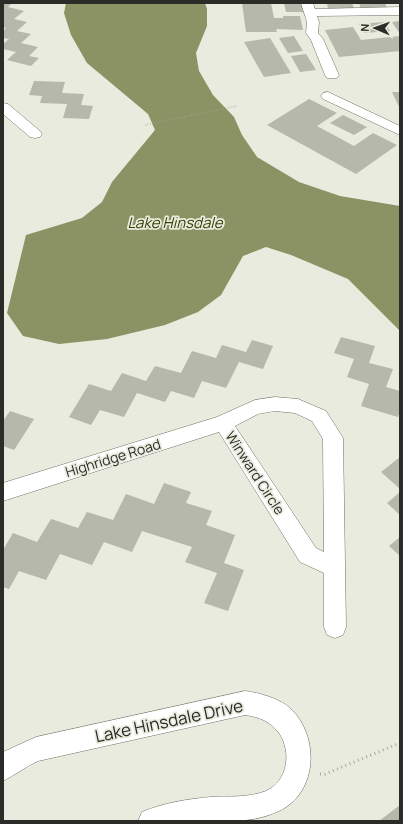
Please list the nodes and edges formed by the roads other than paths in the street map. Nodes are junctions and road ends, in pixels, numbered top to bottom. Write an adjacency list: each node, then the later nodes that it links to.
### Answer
1 (400, 11): 2 (street)
2 (310, 12): 3 (street); 4 (street)
3 (400, 14)
4 (332, 75)
5 (328, 96): 7 (street)
6 (3, 107): 8 (street)
7 (400, 130)
8 (35, 134)
9 (223, 423): 10 (street, Highridge Road); 11 (street, Winward Circle); 11 (street, Winward Circle)
10 (3, 492)
11 (334, 568): 12 (street, Winward Circle)
12 (335, 627)
13 (3, 768): 14 (street, Lake Hinsdale Drive)
14 (151, 821)

